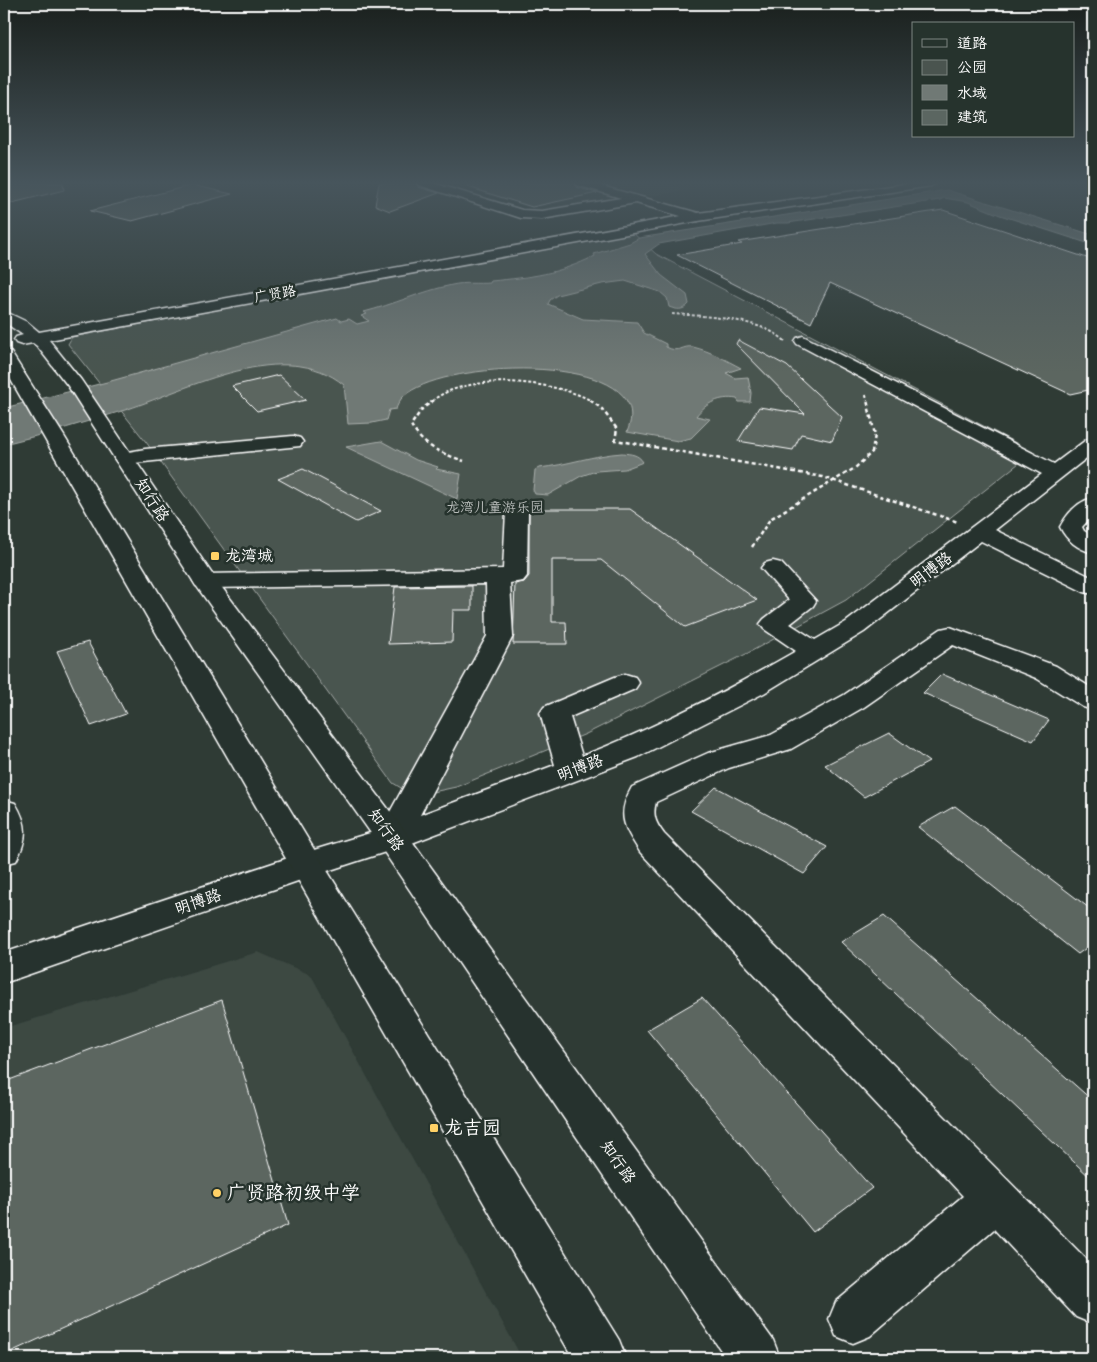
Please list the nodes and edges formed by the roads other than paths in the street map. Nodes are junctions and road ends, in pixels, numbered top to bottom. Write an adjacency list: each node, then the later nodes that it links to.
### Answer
1 (525, 247): 5 (main road, 广贤路)
2 (4, 316): 3 (main road, 知行路)
3 (21, 325): 4 (main road); 5 (main road, 知行路)
4 (4, 328)
5 (38, 330): 7 (main road, 广贤路); 11 (main road, 知行路)
6 (796, 342): 12 (main road)
7 (4, 343)
8 (4, 355): 28 (main road)
9 (293, 442): 11 (main road)
10 (1093, 444): 12 (main road, 明博路)
11 (124, 458): 19 (main road, 知行路)
12 (1056, 473): 15 (main road, 明博路)
13 (1093, 504): 16 (main road)
14 (517, 512): 18 (main road)
15 (981, 532): 20 (main road); 21 (main road, 明博路)
16 (1093, 546)
17 (773, 568): 21 (main road)
18 (498, 577): 19 (main road); 26 (main road)
19 (205, 581): 26 (main road, 知行路)
20 (1093, 587)
21 (815, 651): 24 (main road, 明博路)
22 (625, 683): 24 (main road)
23 (1093, 701): 30 (main road)
24 (572, 771): 26 (main road, 明博路)
25 (4, 811): 27 (main road)
26 (392, 838): 28 (main road, 明博路); 34 (main road, 知行路)
27 (4, 852)
28 (306, 865): 29 (main road, 明博路); 33 (main road)
29 (4, 968)
30 (996, 1198): 31 (main road); 32 (main road)
31 (1093, 1300)
32 (853, 1319)
33 (601, 1358)
34 (755, 1358)

